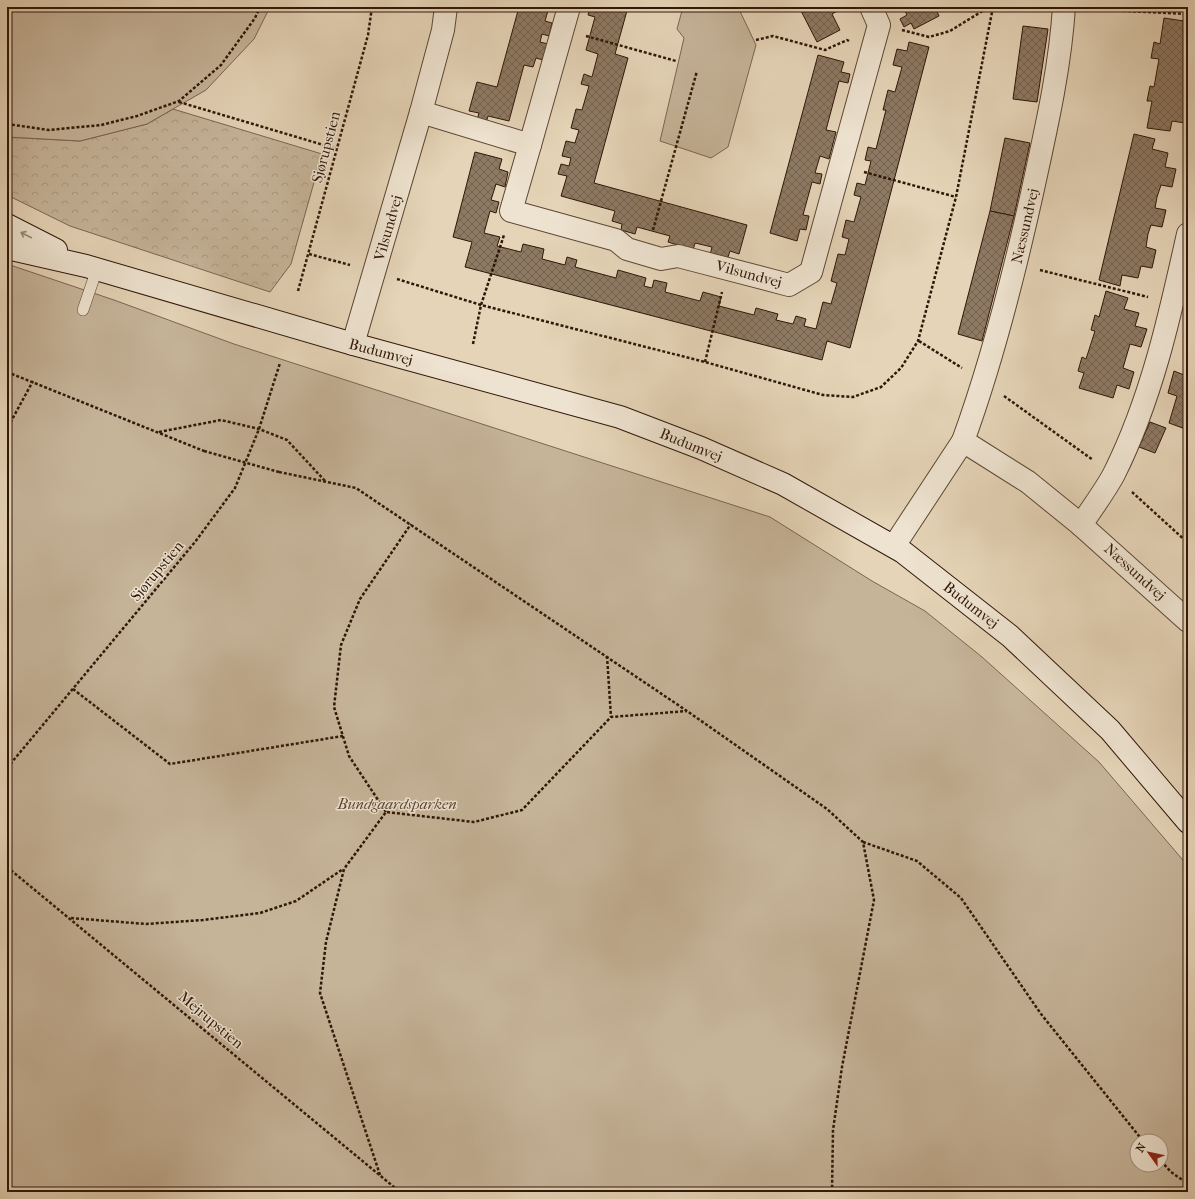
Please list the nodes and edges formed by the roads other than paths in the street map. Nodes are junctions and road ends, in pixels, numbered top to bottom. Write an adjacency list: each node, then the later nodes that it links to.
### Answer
1 (446, 7): 5 (street, Vilsundvej)
2 (569, 7): 6 (street)
3 (1064, 7): 13 (street, Næssundvej)
4 (875, 16): 6 (street, Vilsundvej)
5 (421, 112): 6 (street); 12 (street, Vilsundvej)
6 (530, 145)
7 (7, 225): 10 (street, Budumvej, one-way to 7)
8 (1188, 234): 14 (street)
9 (7, 248): 10 (street, Budumvej)
10 (91, 267): 11 (lane); 12 (street, Budumvej)
11 (83, 310)
12 (353, 344): 15 (street, Budumvej)
13 (963, 441): 14 (street, Næssundvej); 15 (street, Næssundvej)
14 (1081, 524): 16 (street, Næssundvej)
15 (894, 546): 17 (street, Budumvej)
16 (1188, 621)
17 (1188, 822)

